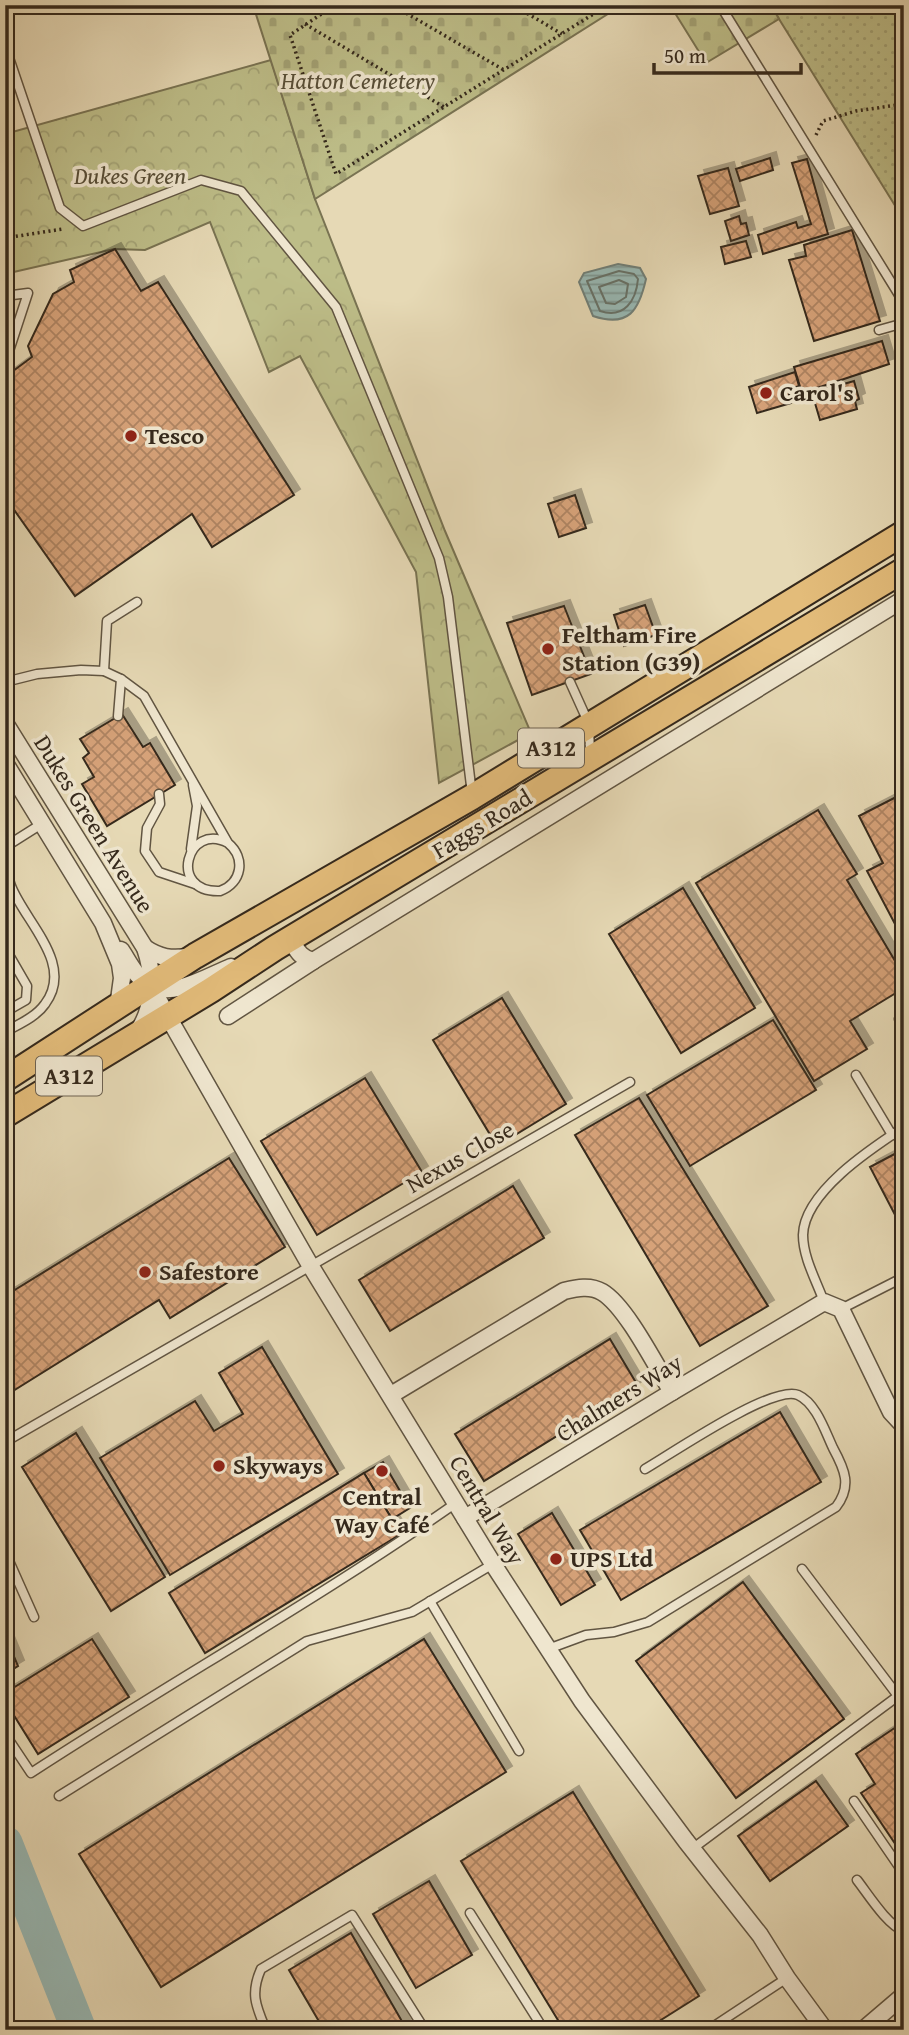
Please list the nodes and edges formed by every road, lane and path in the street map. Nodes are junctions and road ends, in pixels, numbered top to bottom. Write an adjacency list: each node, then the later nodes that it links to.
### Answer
1 (335, 5): 6 (path)
2 (392, 5): 9 (path)
3 (513, 5): 7 (path)
4 (608, 5): 7 (path)
5 (720, 5): 12 (lane)
6 (305, 24): 11 (path); 11 (path)
7 (562, 34): 9 (path)
8 (5, 46): 13 (lane)
9 (504, 70): 11 (path)
10 (904, 104): 12 (path)
11 (444, 107)
12 (810, 149): 16 (lane)
13 (83, 226): 14 (path); 35 (lane)
14 (5, 238)
15 (5, 296): 19 (lane)
16 (904, 303)
17 (904, 323): 18 (lane)
18 (879, 330)
19 (7, 357)
20 (896, 537): 21 (street); 30 (main road, Faggs Road / A312)
21 (904, 568): 31 (main road, Faggs Road / A312)
22 (904, 598): 47 (street)
23 (137, 602): 24 (lane)
24 (104, 671): 25 (lane); 26 (lane)
25 (121, 679): 28 (lane); 33 (lane)
26 (5, 682)
27 (570, 682): 30 (lane)
28 (118, 716)
29 (5, 723): 45 (street, Dukes Green Avenue)
30 (589, 723): 31 (lane); 35 (main road, Faggs Road / A312)
31 (590, 761): 43 (main road, Faggs Road / A312)
32 (5, 763): 36 (street, Dukes Green Avenue)
33 (192, 779): 37 (lane); 39 (lane)
34 (159, 794): 41 (lane)
35 (472, 797): 46 (main road, Faggs Road / A312)
36 (43, 823): 38 (lane); 42 (street, Dukes Green Avenue)
37 (228, 843): 39 (lane); 41 (lane)
38 (5, 847)
39 (190, 852): 41 (lane)
40 (5, 860): 52 (lane)
41 (195, 884)
42 (103, 923): 48 (street, Dukes Green Avenue); 49 (street, Dukes Green Avenue)
43 (282, 944): 47 (street); 48 (main road, Faggs Road / A312); 48 (street)
44 (5, 948): 50 (lane)
45 (145, 948): 46 (street, Faggs Road); 48 (street)
46 (195, 956): 48 (main road, Faggs Road / A312)
47 (313, 961): 51 (street)
48 (156, 1005): 49 (main road, Faggs Road / A312); 53 (main road); 56 (main road, Faggs Road / A312); 59 (street, Central Way)
49 (118, 1007): 53 (main road, Faggs Road / A312)
50 (5, 1012)
51 (228, 1016)
52 (5, 1032)
53 (14, 1073)
54 (856, 1075): 58 (lane)
55 (630, 1082): 59 (lane, Nexus Close)
56 (5, 1115)
57 (904, 1127): 58 (lane)
58 (892, 1135): 61 (lane)
59 (310, 1265): 64 (street, Central Way); 66 (lane, Nexus Close)
60 (904, 1278): 62 (lane)
61 (824, 1302): 62 (street); 63 (street, Chalmers Way)
62 (841, 1309): 65 (street)
63 (672, 1392): 64 (street); 69 (street, Chalmers Way)
64 (391, 1395): 68 (street, Central Way)
65 (904, 1426)
66 (5, 1442)
67 (645, 1469): 75 (lane)
68 (456, 1503): 69 (street, Central Way); 76 (lane)
69 (465, 1518): 71 (street, Central Way)
70 (5, 1552): 74 (lane)
71 (493, 1564): 73 (lane); 75 (street, Central Way)
72 (802, 1569): 80 (lane)
73 (430, 1601): 77 (lane); 78 (lane)
74 (34, 1617)
75 (548, 1648): 80 (street, Central Way)
76 (5, 1734)
77 (520, 1751)
78 (58, 1796)
79 (854, 1801): 81 (lane)
80 (692, 1849): 85 (street, Central Way)
81 (904, 1874)
82 (857, 1880): 84 (lane)
83 (470, 1913): 89 (lane)
84 (904, 1931)
85 (787, 1979): 90 (lane); 91 (street, Central Way)
86 (904, 1995): 92 (street)
87 (266, 2030): 88 (lane)
88 (425, 2030)
89 (544, 2030)
90 (708, 2030)
91 (825, 2030)
92 (863, 2030)

